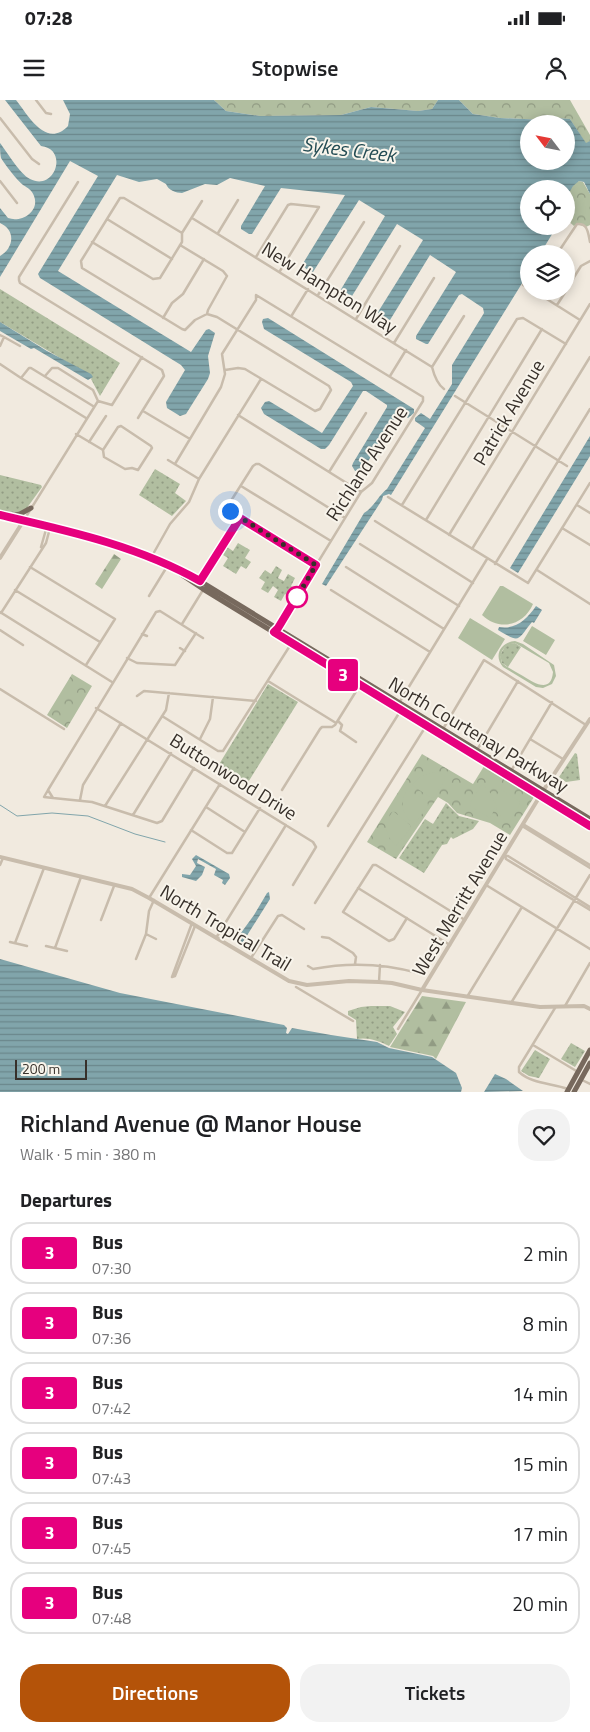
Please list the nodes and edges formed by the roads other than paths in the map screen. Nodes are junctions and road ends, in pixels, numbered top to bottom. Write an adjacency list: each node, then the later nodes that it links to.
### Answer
1 (36, 100): 2 (street)
2 (51, 114)
3 (0, 118): 4 (street)
4 (39, 164)
5 (0, 181): 9 (street)
6 (78, 182): 49 (street)
7 (238, 200): 14 (street)
8 (202, 201): 10 (street)
9 (17, 203)
10 (192, 218): 13 (street); 14 (street, New Hampton Way)
11 (106, 219): 13 (street); 15 (street); 21 (street)
12 (364, 222): 28 (street)
13 (182, 233): 17 (street)
14 (218, 233): 20 (street, New Hampton Way)
15 (92, 242): 21 (street); 36 (street)
16 (590, 242): 18 (street)
17 (180, 245): 21 (street); 22 (street)
18 (562, 245)
19 (400, 246): 37 (street)
20 (256, 256): 24 (street, New Hampton Way); 24 (street)
21 (172, 259)
22 (204, 259): 33 (street); 36 (street)
23 (590, 261): 25 (street)
24 (280, 271): 27 (street, New Hampton Way)
25 (575, 276)
26 (434, 278): 43 (street)
27 (308, 289): 28 (street, New Hampton Way); 34 (street)
28 (318, 295): 37 (street, New Hampton Way)
29 (548, 300): 32 (street)
30 (561, 300): 32 (street)
31 (590, 304): 38 (street, Patrick Avenue)
32 (557, 306): 38 (street)
33 (207, 314): 36 (street); 40 (street)
34 (292, 315): 40 (street, Richland Avenue); 54 (street, Richland Avenue)
35 (464, 316): 51 (street)
36 (163, 318)
37 (356, 319): 43 (street, New Hampton Way)
38 (580, 320): 44 (street, Patrick Avenue)
39 (542, 329): 44 (street); 60 (street); 67 (street)
40 (238, 330): 52 (street); 56 (street)
41 (0, 335): 42 (street)
42 (4, 338): 45 (street); 46 (street)
43 (394, 343): 47 (street, New Hampton Way)
44 (566, 344): 70 (street, Patrick Avenue)
45 (0, 346)
46 (20, 346)
47 (406, 350): 51 (street, New Hampton Way); 54 (street)
48 (590, 357): 74 (street)
49 (142, 358): 59 (street); 63 (street)
50 (0, 364): 55 (street)
51 (432, 367): 57 (street, New Hampton Way)
52 (225, 370): 56 (street); 72 (street)
53 (45, 376): 55 (street); 59 (street); 61 (street)
54 (390, 376): 84 (street, Richland Avenue)
55 (21, 378): 68 (street)
56 (261, 379): 65 (street)
57 (444, 389)
58 (455, 396): 60 (street)
59 (98, 401): 61 (street)
60 (466, 402): 67 (street); 86 (street)
61 (93, 406): 68 (street)
62 (590, 409): 77 (street)
63 (143, 411): 69 (street); 72 (street)
64 (366, 413): 80 (street)
65 (238, 415): 80 (street); 81 (street)
66 (106, 416): 73 (street)
67 (489, 417): 70 (street); 95 (street)
68 (86, 418): 71 (street)
69 (138, 418)
70 (512, 431): 74 (street); 99 (street, Patrick Avenue)
71 (76, 434): 73 (street); 88 (street)
72 (190, 439): 78 (street)
73 (90, 442): 75 (street)
74 (536, 446): 77 (street); 103 (street)
75 (103, 450): 75 (street)
76 (168, 460): 78 (street)
77 (559, 460): 79 (street); 107 (street)
78 (175, 464): 81 (street)
79 (567, 466)
80 (329, 472): 84 (street)
81 (200, 479): 104 (street)
82 (590, 483): 87 (street)
83 (240, 485): 92 (street); 93 (street); 100 (street)
84 (362, 492): 93 (street, Richland Avenue)
85 (388, 496): 86 (street)
86 (402, 505): 95 (street)
87 (577, 505): 89 (street); 98 (street)
88 (31, 508): 91 (main road); 94 (street)
89 (590, 513)
90 (0, 514): 91 (main road, North Courtenay Parkway)
91 (9, 517): 94 (main road, North Courtenay Parkway)
92 (240, 518): 108 (street); 114 (street)
93 (345, 518): 100 (street, Richland Avenue)
94 (24, 520): 97 (main road, North Courtenay Parkway); 105 (street)
95 (426, 520): 99 (street)
96 (375, 521): 113 (street)
97 (49, 526): 104 (main road, North Courtenay Parkway); 109 (street)
98 (562, 528): 102 (street); 112 (street)
99 (449, 535): 103 (street)
100 (331, 542): 108 (street, Richland Avenue)
101 (360, 544): 120 (street)
102 (590, 545)
103 (472, 549): 106 (street)
104 (151, 557): 110 (main road, North Courtenay Parkway)
105 (0, 558)
106 (487, 559): 107 (street); 113 (street)
107 (495, 564): 112 (street)
108 (316, 565): 125 (street, Richland Avenue)
109 (30, 566): 116 (street); 130 (street)
110 (170, 566): 114 (main road, North Courtenay Parkway); 118 (street)
111 (346, 567): 123 (street)
112 (537, 570): 119 (street)
113 (473, 582): 120 (street)
114 (199, 583): 115 (main road, North Courtenay Parkway)
115 (205, 587): 122 (street); 125 (main road, North Courtenay Parkway)
116 (16, 590): 121 (street); 130 (street)
117 (331, 590): 135 (street)
118 (149, 596)
119 (590, 604)
120 (459, 606): 123 (street)
121 (1, 613): 137 (street)
122 (182, 624): 126 (street); 127 (street)
123 (444, 629): 135 (street)
124 (0, 630): 132 (street)
125 (276, 630): 131 (main road, North Courtenay Parkway); 148 (main road, North Courtenay Parkway)
126 (196, 633): 129 (street); 134 (street)
127 (142, 634): 128 (street); 136 (street)
128 (147, 636)
129 (203, 638)
130 (100, 642): 137 (street)
131 (292, 643): 138 (street); 141 (main road, North Courtenay Parkway)
132 (24, 645)
133 (180, 648): 134 (street)
134 (185, 651): 136 (street)
135 (430, 652): 148 (street)
136 (128, 658): 140 (street)
137 (86, 665): 140 (street)
138 (268, 681): 146 (street); 153 (street)
139 (518, 681): 147 (street); 158 (street); 163 (street)
140 (112, 682): 149 (street)
141 (360, 685): 150 (main road, North Courtenay Parkway); 153 (street)
142 (0, 689): 157 (street)
143 (169, 694): 144 (street); 145 (street); 151 (street)
144 (136, 696)
145 (213, 697): 146 (street); 161 (street)
146 (256, 701): 161 (street)
147 (552, 702): 155 (street); 159 (street)
148 (399, 703): 150 (street); 158 (main road, North Courtenay Parkway)
149 (96, 708): 154 (street, Buttonwood Drive); 169 (street)
150 (401, 710): 156 (main road, North Courtenay Parkway); 182 (street)
151 (162, 716): 160 (street); 161 (street)
152 (590, 719): 155 (street, West Merritt Avenue)
153 (337, 722): 162 (street); 170 (street)
154 (121, 723): 160 (street, Buttonwood Drive); 173 (street)
155 (586, 725): 165 (street, West Merritt Avenue)
156 (426, 726): 158 (main road, North Courtenay Parkway); 199 (street)
157 (64, 728)
158 (441, 732): 163 (main road, North Courtenay Parkway)
159 (530, 738): 165 (street); 167 (street)
160 (147, 739): 164 (street, Buttonwood Drive); 174 (street)
161 (200, 739)
162 (356, 742)
163 (476, 753): 167 (main road, North Courtenay Parkway); 171 (main road, North Courtenay Parkway)
164 (171, 754): 166 (street, Buttonwood Drive); 177 (street)
165 (563, 759): 171 (street, West Merritt Avenue)
166 (194, 768): 168 (street, Buttonwood Drive); 177 (street)
167 (511, 771): 171 (main road, North Courtenay Parkway)
168 (220, 784): 175 (street); 176 (street, Buttonwood Drive)
169 (48, 790): 172 (street); 172 (street)
170 (282, 790)
171 (542, 793): 178 (main road, North Courtenay Parkway); 178 (main road, North Courtenay Parkway); 181 (street, West Merritt Avenue)
172 (53, 798): 173 (street)
173 (80, 800): 174 (street)
174 (105, 806): 177 (street)
175 (206, 807): 184 (street); 185 (street)
176 (260, 808): 180 (street, Buttonwood Drive); 185 (street)
177 (133, 815)
178 (580, 817): 179 (main road, North Courtenay Parkway); 183 (main road, North Courtenay Parkway)
179 (590, 819)
180 (286, 825): 194 (street, Buttonwood Drive); 210 (street)
181 (523, 825): 186 (street, West Merritt Avenue); 189 (street)
182 (328, 826)
183 (590, 826)
184 (191, 830): 185 (street); 197 (street)
185 (245, 832)
186 (505, 856): 195 (street, West Merritt Avenue); 198 (street)
187 (1, 857): 188 (street); 190 (street, North Tropical Trail)
188 (0, 865)
189 (590, 866)
190 (44, 868): 192 (street, North Tropical Trail); 213 (street)
191 (590, 875): 198 (street)
192 (81, 877): 193 (street, North Tropical Trail); 217 (street)
193 (115, 884): 197 (street, North Tropical Trail); 203 (street)
194 (293, 885)
195 (486, 885): 200 (street); 204 (street, West Merritt Avenue)
196 (357, 888): 202 (street); 202 (street); 204 (street)
197 (152, 899): 205 (street, North Tropical Trail); 208 (street)
198 (575, 899): 201 (street); 206 (street)
199 (315, 904)
200 (522, 907): 206 (street); 235 (street)
201 (590, 908)
202 (408, 918): 214 (street)
203 (101, 920)
204 (464, 920): 214 (street, West Merritt Avenue)
205 (194, 924): 210 (street, North Tropical Trail); 220 (street)
206 (557, 928): 218 (street); 236 (street)
207 (304, 929): 222 (street)
208 (146, 934): 211 (street); 221 (street)
209 (322, 937): 224 (street)
210 (216, 938): 222 (street, North Tropical Trail)
211 (156, 939)
212 (10, 942): 213 (street)
213 (15, 943): 215 (street)
214 (450, 945): 229 (street, West Merritt Avenue)
215 (28, 946)
216 (46, 946): 217 (street)
217 (55, 948): 219 (street)
218 (590, 949)
219 (67, 951)
220 (183, 952): 220 (street)
221 (136, 959)
222 (250, 959): 230 (street, North Tropical Trail)
223 (590, 963): 237 (street)
224 (355, 964): 225 (street); 226 (street)
225 (380, 965): 227 (street); 228 (street)
226 (308, 966)
227 (418, 973)
228 (379, 982): 230 (street, North Tropical Trail); 232 (street, North Tropical Trail)
229 (427, 983): 232 (street, West Merritt Avenue); 233 (street)
230 (307, 985): 234 (street)
231 (296, 988): 234 (street)
232 (422, 990): 233 (street, North Tropical Trail); 241 (street, West Merritt Avenue)
233 (429, 991): 235 (street, North Tropical Trail)
234 (306, 993): 240 (street)
235 (467, 997): 236 (street, North Tropical Trail)
236 (511, 1003): 238 (street, North Tropical Trail)
237 (564, 1007): 238 (street, North Tropical Trail); 239 (street, North Tropical Trail)
238 (555, 1008): 242 (street)
239 (590, 1009)
240 (352, 1021)
241 (398, 1029)
242 (533, 1045): 245 (street); 248 (street)
243 (590, 1050): 245 (main road)
244 (590, 1063): 246 (main road)
245 (578, 1072): 248 (main road)
246 (581, 1079): 247 (street); 249 (main road)
247 (590, 1084)
248 (568, 1091)
249 (574, 1092)

